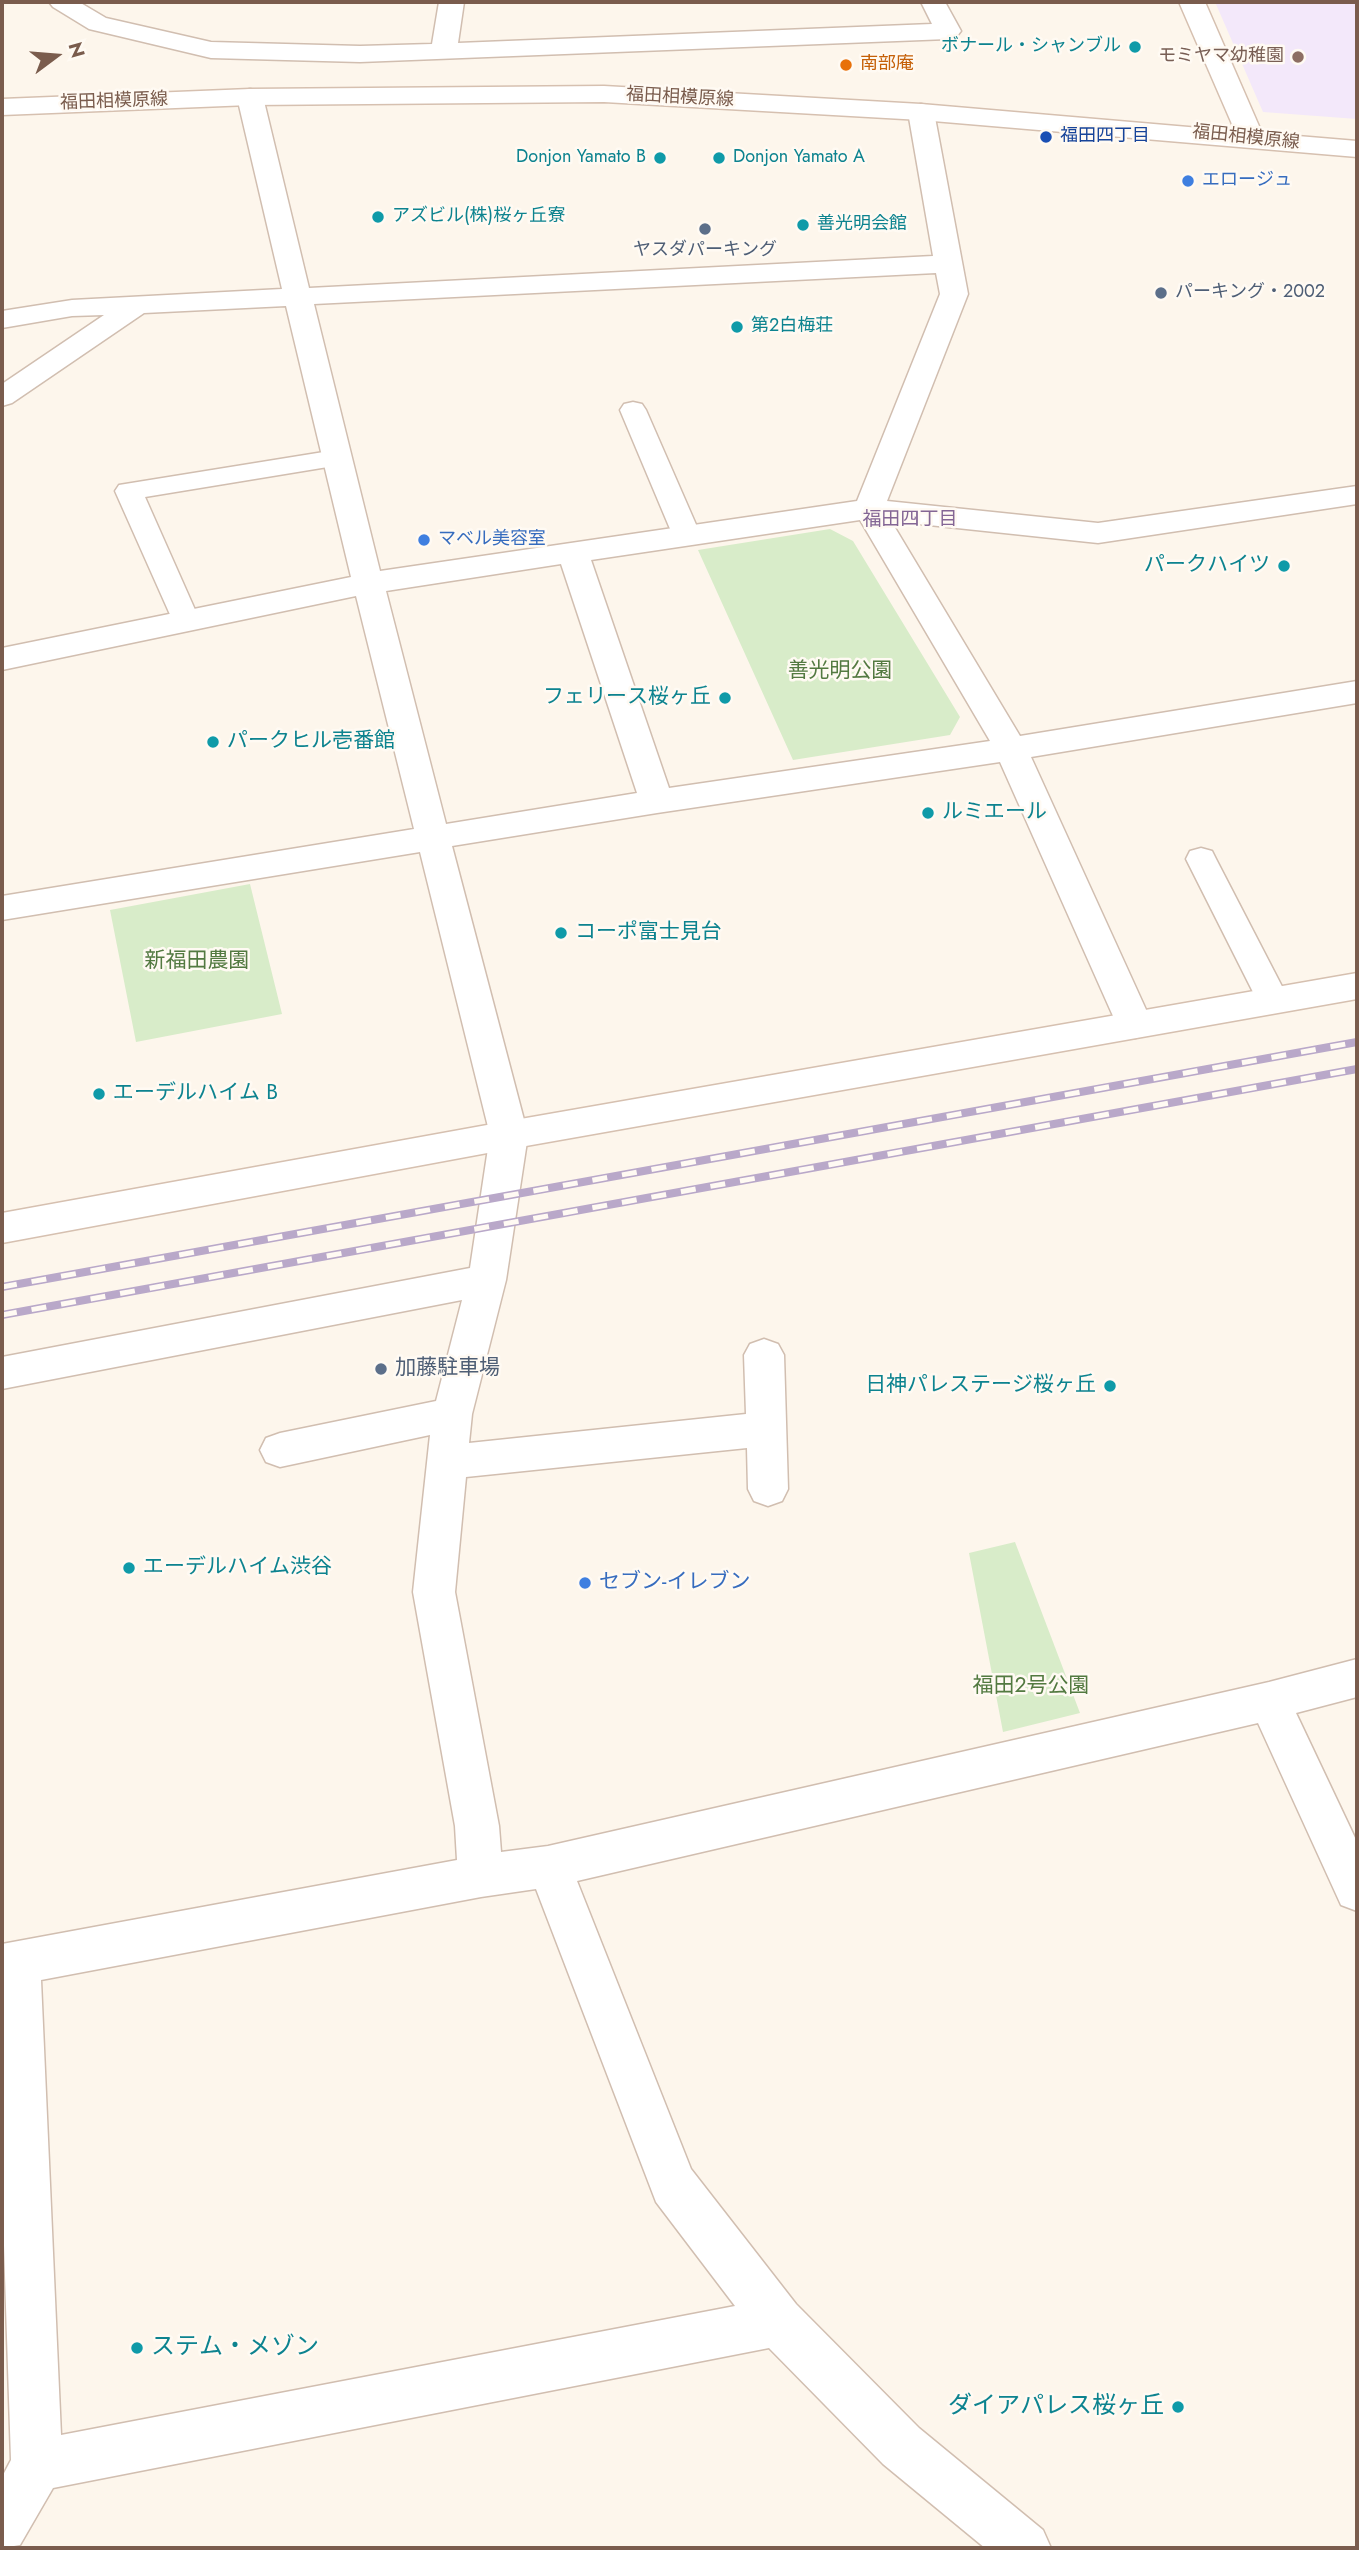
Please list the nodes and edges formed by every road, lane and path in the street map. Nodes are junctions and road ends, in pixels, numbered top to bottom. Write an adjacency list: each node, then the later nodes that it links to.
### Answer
1 (62, 2): 5 (street)
2 (451, 2): 5 (street)
3 (933, 2): 5 (street)
4 (1192, 2): 9 (street)
5 (444, 50)
6 (250, 97): 7 (street, 福田相模原線); 8 (street, 福田相模原線); 12 (street)
7 (2, 107)
8 (921, 112): 9 (street, 福田相模原線); 11 (street)
9 (1251, 138): 10 (street, 福田相模原線)
10 (1357, 149)
11 (950, 264): 12 (street); 19 (street)
12 (299, 299): 13 (street); 17 (street)
13 (135, 306): 14 (street); 15 (street)
14 (2, 319)
15 (2, 397)
16 (633, 410): 20 (lane)
17 (336, 458): 22 (street); 23 (lane)
18 (1357, 495): 19 (street)
19 (869, 509): 20 (street); 26 (street)
20 (687, 536): 21 (street)
21 (573, 553): 22 (street); 27 (street)
22 (370, 583): 23 (street); 28 (street)
23 (186, 621): 24 (street)
24 (2, 659)
25 (1357, 692): 26 (street)
26 (1011, 748): 27 (street); 33 (street)
27 (657, 800): 28 (street)
28 (434, 837): 30 (street); 34 (street)
29 (1201, 859): 32 (lane)
30 (2, 908)
31 (1357, 986): 32 (street)
32 (1273, 1000): 33 (street)
33 (1135, 1025): 34 (street)
34 (509, 1135): 35 (street); 36 (street)
35 (2, 1228)
36 (486, 1280): 38 (street); 39 (street)
37 (764, 1355): 40 (street)
38 (2, 1373)
39 (452, 1414): 41 (street); 42 (street)
40 (765, 1429): 42 (street); 43 (street)
41 (279, 1450)
42 (447, 1462): 47 (street)
43 (768, 1489)
44 (1357, 1678): 45 (street)
45 (1269, 1701): 46 (street); 48 (street)
46 (548, 1867): 47 (street); 50 (street)
47 (481, 1876): 49 (street)
48 (1357, 1890)
49 (10, 1965): 51 (street)
50 (778, 2322): 51 (street); 53 (street)
51 (37, 2465): 52 (street)
52 (2, 2527)
53 (1025, 2548)

